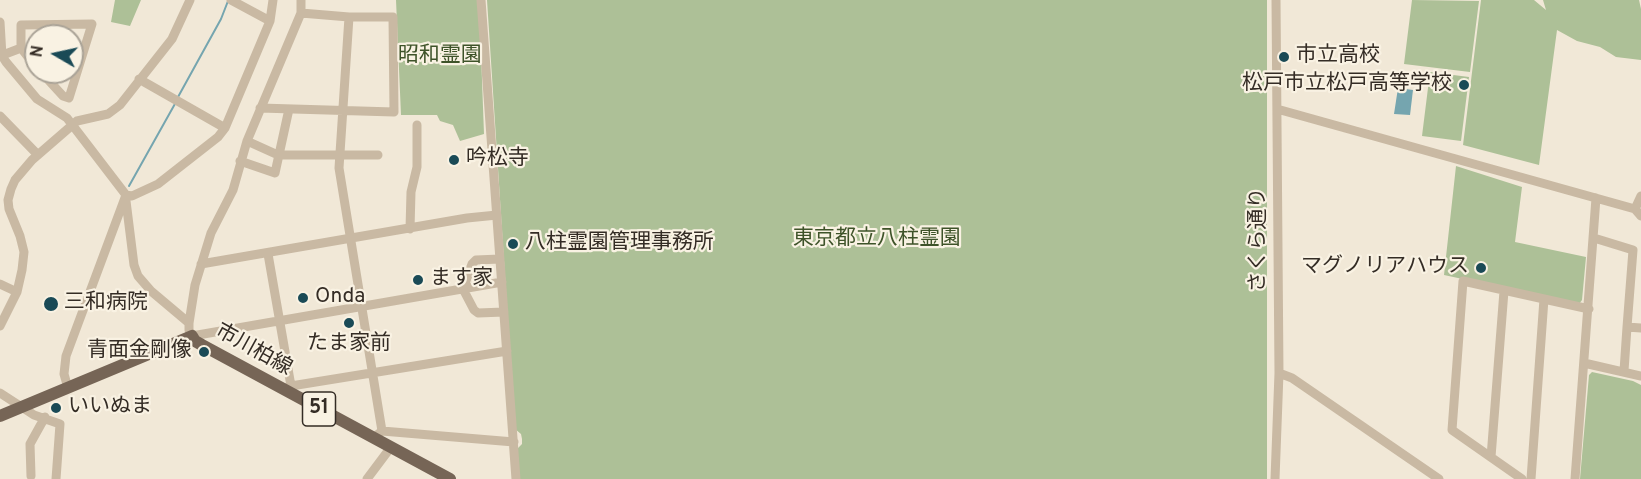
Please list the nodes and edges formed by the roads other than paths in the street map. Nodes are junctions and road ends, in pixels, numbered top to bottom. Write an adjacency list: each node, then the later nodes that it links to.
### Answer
1 (190, 0): 14 (street)
2 (231, 0): 9 (street)
3 (273, 0): 9 (street)
4 (301, 0): 7 (street)
5 (481, 0): 37 (street)
6 (1276, 0): 19 (street, さくら通り)
7 (301, 13): 8 (street); 17 (street)
8 (349, 17): 20 (street); 20 (street)
9 (270, 21): 25 (street)
10 (0, 22): 13 (street)
11 (21, 48): 12 (street); 13 (street); 16 (street)
12 (24, 52)
13 (1, 56): 22 (street)
14 (139, 79): 23 (street); 25 (street)
15 (52, 84): 16 (street)
16 (69, 98): 22 (street)
17 (261, 108): 18 (street); 26 (street)
18 (289, 109): 20 (street); 28 (street)
19 (1277, 109): 34 (street); 65 (street, さくら通り)
20 (344, 111): 29 (street)
21 (0, 116): 27 (street)
22 (64, 116): 23 (street)
23 (72, 125): 27 (street); 32 (street)
24 (417, 125): 39 (street)
25 (225, 128): 32 (street)
26 (247, 141): 28 (street); 31 (street)
27 (38, 155): 35 (street)
28 (278, 155): 29 (street); 31 (street)
29 (341, 155): 30 (street); 41 (street)
30 (378, 155)
31 (240, 161): 46 (street)
32 (126, 195): 60 (street); 67 (street)
33 (1641, 196): 36 (street)
34 (1596, 198): 36 (street); 40 (street)
35 (7, 210): 38 (street); 51 (street)
36 (1638, 212)
37 (496, 215): 39 (street); 45 (street)
38 (0, 218)
39 (410, 229): 41 (street)
40 (1594, 238): 42 (street); 54 (street)
41 (350, 239): 43 (street); 53 (street)
42 (1633, 249): 44 (street); 58 (street)
43 (268, 254): 46 (street); 56 (street)
44 (1641, 257)
45 (500, 259): 47 (street); 49 (street)
46 (201, 264): 60 (street)
47 (502, 282): 49 (street); 55 (street)
48 (0, 284): 51 (street)
49 (463, 288): 53 (street); 55 (street)
50 (1504, 291): 52 (street); 76 (street); 76 (street)
51 (17, 292): 57 (street)
52 (1544, 299): 54 (street); 85 (street)
53 (362, 306): 56 (street); 64 (street)
54 (1589, 309): 62 (street)
55 (504, 312): 61 (street)
56 (280, 320): 60 (street); 68 (street)
57 (0, 326)
58 (1627, 327): 59 (street); 63 (street)
59 (1641, 328)
60 (191, 329): 67 (main road, 市川柏線); 68 (main road, 市川柏線 / 51)
61 (507, 351): 64 (street); 74 (street)
62 (1584, 363): 63 (street); 86 (street)
63 (1624, 371): 66 (street)
64 (373, 372): 68 (street); 73 (street)
65 (1279, 373): 83 (street, さくら通り); 84 (street)
66 (1641, 376)
67 (68, 388): 70 (main road, 市川柏線)
68 (287, 388): 73 (main road, 市川柏線 / 51)
69 (0, 393): 70 (street)
70 (21, 408): 71 (main road, 市川柏線); 72 (street)
71 (0, 416)
72 (45, 417): 77 (street); 79 (street)
73 (377, 435): 74 (street); 75 (main road, 市川柏線 / 51)
74 (514, 442): 82 (street)
75 (391, 447): 80 (street); 81 (main road, 市川柏線 / 51)
76 (1491, 457): 78 (street)
77 (31, 476)
78 (1515, 477)
79 (56, 479)
80 (367, 479)
81 (450, 479)
82 (516, 479)
83 (1275, 479)
84 (1439, 479)
85 (1531, 479)
86 (1575, 479)

